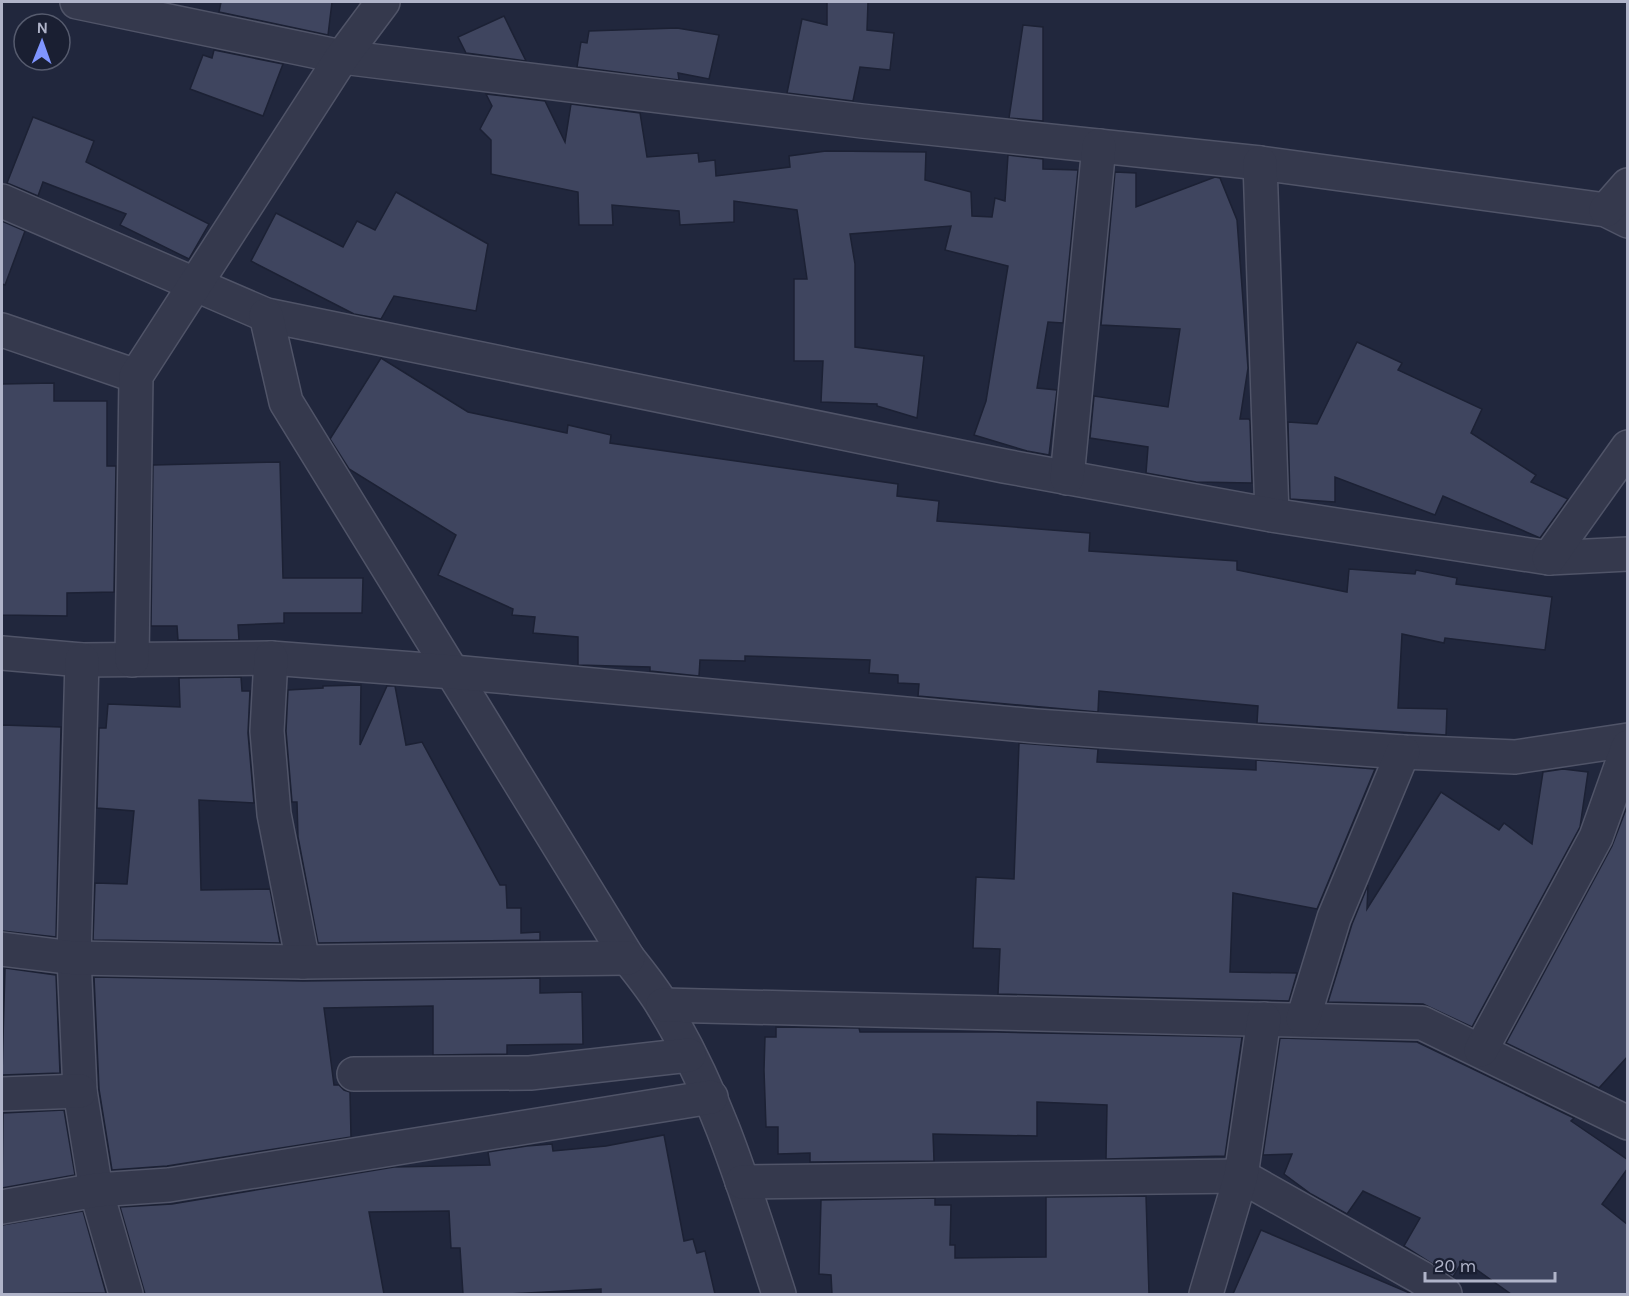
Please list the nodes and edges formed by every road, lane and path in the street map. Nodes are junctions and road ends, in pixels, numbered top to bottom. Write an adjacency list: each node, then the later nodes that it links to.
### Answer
1 (77, 2): 3 (street)
2 (383, 2): 3 (street)
3 (342, 57): 4 (street); 9 (street)
4 (1099, 146): 5 (street); 14 (street)
5 (1260, 163): 8 (street); 15 (street)
6 (1628, 185): 8 (street)
7 (2, 201): 9 (street)
8 (1617, 215)
9 (195, 284): 10 (street); 12 (street)
10 (266, 315): 14 (street); 22 (street)
11 (2, 330): 12 (street)
12 (136, 375): 21 (street)
13 (1628, 447): 17 (street)
14 (1067, 478): 15 (street)
15 (1272, 515): 17 (street)
16 (1628, 554): 17 (street)
17 (1549, 558)
18 (2, 653): 20 (street)
19 (271, 658): 21 (street); 22 (street); 29 (street)
20 (82, 660): 21 (street); 27 (street)
21 (132, 660)
22 (453, 672): 25 (street); 28 (street)
23 (1628, 740): 25 (street)
24 (1628, 747): 33 (street)
25 (1403, 752): 32 (street)
26 (2, 949): 27 (street)
27 (74, 958): 29 (street); 36 (street)
28 (628, 958): 29 (street); 30 (street)
29 (303, 962)
30 (663, 1005): 31 (street); 34 (street)
31 (1264, 1019): 32 (street); 40 (street)
32 (1303, 1019): 33 (street)
33 (1481, 1050): 39 (street)
34 (689, 1055): 35 (street); 38 (street)
35 (354, 1074)
36 (80, 1091): 37 (street); 42 (street)
37 (2, 1094)
38 (711, 1097): 41 (street); 42 (street)
39 (1625, 1116)
40 (1241, 1176): 41 (street); 46 (street); 47 (street)
41 (742, 1182): 45 (street)
42 (96, 1190): 43 (street); 44 (street)
43 (2, 1207)
44 (126, 1294)
45 (779, 1294)
46 (1206, 1294)
47 (1445, 1294)

